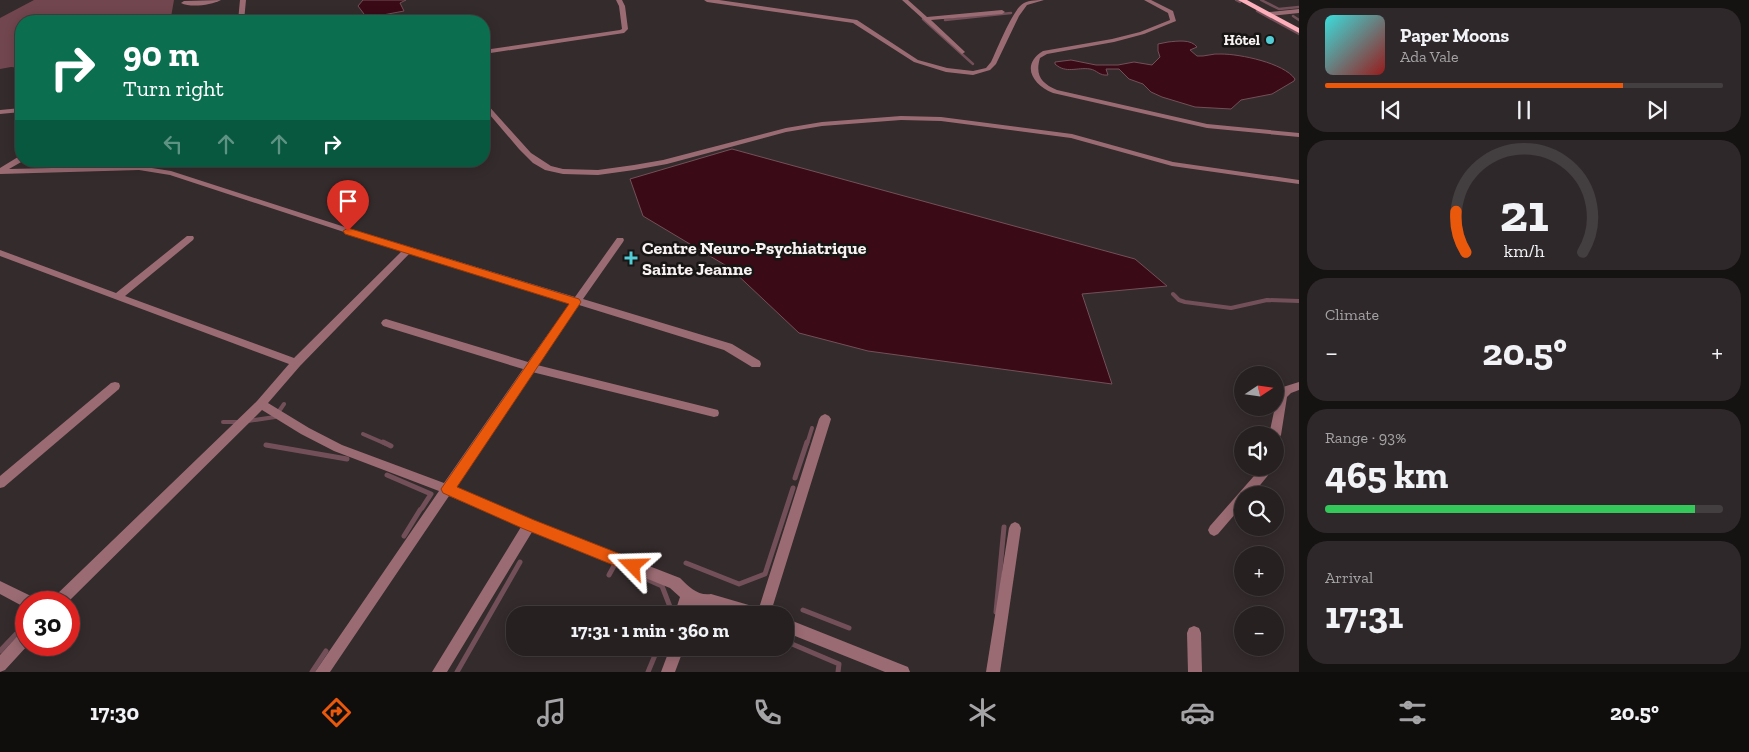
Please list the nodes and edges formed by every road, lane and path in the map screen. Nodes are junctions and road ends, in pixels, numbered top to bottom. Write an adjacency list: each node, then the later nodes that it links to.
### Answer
1 (218, 0): 10 (street)
2 (243, 0): 15 (street)
3 (620, 0): 19 (street)
4 (707, 0): 6 (street)
5 (905, 0): 16 (street)
6 (1041, 0)
7 (1147, 0): 24 (street)
8 (1242, 0): 14 (main road)
9 (1255, 0): 13 (main road)
10 (184, 3)
11 (1299, 11): 13 (street)
12 (1002, 12): 16 (street)
13 (1279, 13): 14 (street); 17 (main road)
14 (1269, 14): 18 (main road)
15 (242, 15)
16 (926, 19): 20 (street)
17 (1299, 24)
18 (1299, 31)
19 (490, 51)
20 (962, 52)
21 (15, 111): 23 (street)
22 (490, 111): 27 (street)
23 (0, 112)
24 (1299, 134)
25 (15, 163): 26 (street)
26 (0, 172): 30 (street)
27 (1299, 182)
28 (190, 238): 32 (street)
29 (620, 240): 33 (street)
30 (409, 249): 33 (street); 35 (street)
31 (0, 253): 32 (street)
32 (117, 297): 35 (street)
33 (576, 302): 36 (street); 37 (street)
34 (386, 323): 37 (street)
35 (296, 363): 40 (street)
36 (756, 364)
37 (530, 367): 41 (street); 47 (street)
38 (115, 386): 45 (street)
39 (1299, 386): 43 (street)
40 (261, 404): 47 (street); 53 (street)
41 (714, 413)
42 (825, 419): 58 (street)
43 (1277, 426)
44 (1261, 476): 46 (street)
45 (0, 483)
46 (1253, 486)
47 (447, 489): 49 (street); 64 (street)
48 (1234, 507): 51 (street)
49 (529, 525): 55 (street); 65 (street)
50 (1015, 528): 68 (street)
51 (1214, 530)
52 (0, 587): 54 (street)
53 (70, 591)
54 (15, 595)
55 (695, 599): 56 (street); 57 (street)
56 (684, 606)
57 (729, 606)
58 (764, 606)
59 (794, 629): 67 (street)
60 (1194, 633): 69 (street)
61 (15, 649): 63 (street)
62 (674, 656): 66 (street)
63 (0, 665)
64 (322, 672)
65 (439, 672)
66 (668, 672)
67 (903, 672)
68 (993, 672)
69 (1195, 672)

